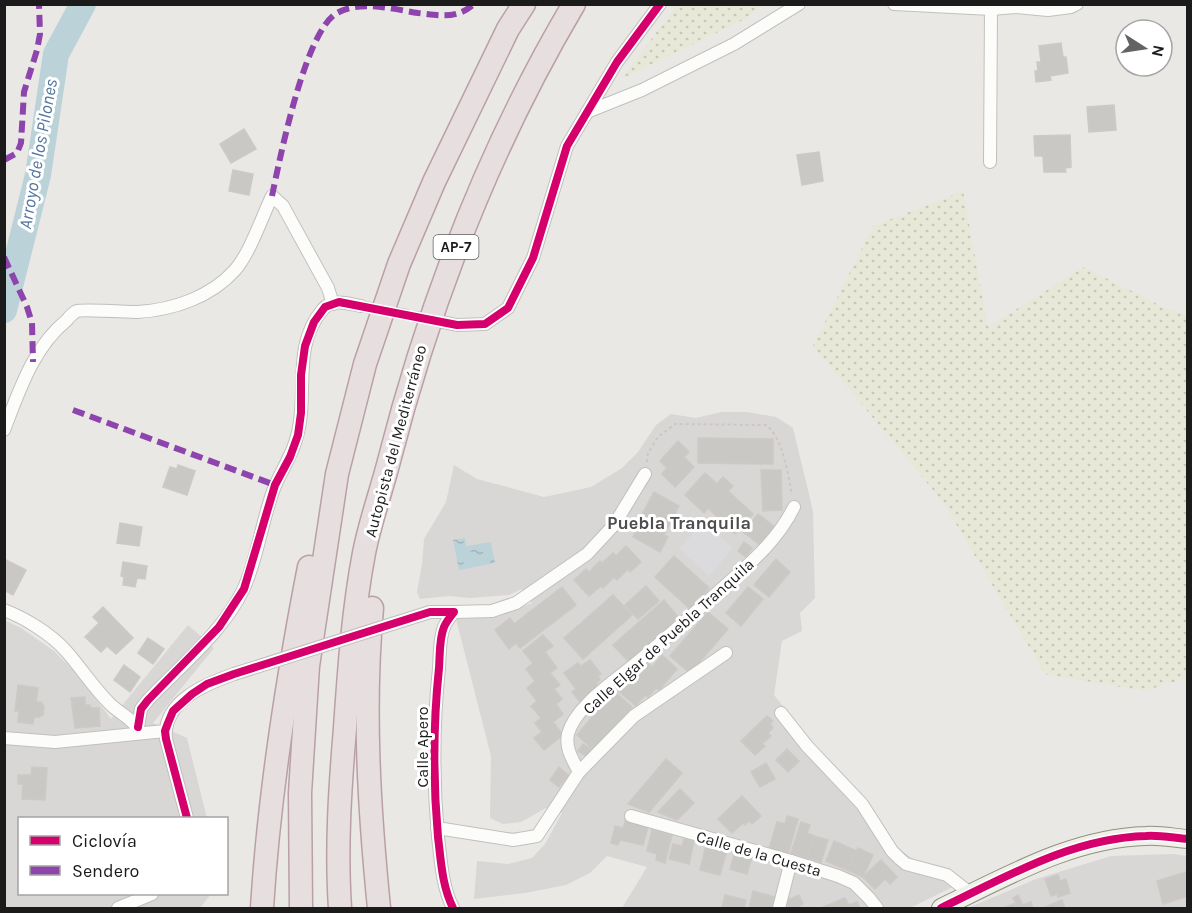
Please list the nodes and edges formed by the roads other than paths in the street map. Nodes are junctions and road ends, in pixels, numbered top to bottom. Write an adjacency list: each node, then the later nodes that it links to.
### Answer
1 (524, 4): 14 (highway, AP-7)
2 (573, 4): 16 (highway, Autopista del Mediterráneo / AP-7)
3 (660, 4): 8 (street)
4 (799, 4): 8 (street)
5 (894, 4): 7 (street)
6 (1077, 4): 7 (street)
7 (991, 9): 9 (street)
8 (587, 112): 12 (street)
9 (990, 162)
10 (333, 304): 11 (street); 13 (street); 22 (street)
11 (361, 306)
12 (433, 320)
13 (4, 430)
14 (337, 474): 34 (highway); 35 (highway, AP-7)
15 (645, 474): 19 (street)
16 (378, 505): 36 (highway, Autopista del Mediterráneo / AP-7); 37 (highway)
17 (794, 507): 25 (street, Calle Elgar de Puebla Tranquila)
18 (4, 610): 22 (street)
19 (454, 612): 23 (street, bridge); 28 (street, Calle Apero)
20 (726, 653): 25 (street)
21 (782, 713): 31 (street)
22 (139, 730): 23 (street); 24 (street)
23 (165, 731): 27 (street)
24 (4, 738)
25 (579, 772): 28 (street)
26 (631, 816): 30 (street, Calle de la Cuesta)
27 (186, 817)
28 (437, 828): 38 (street, Calle Apero)
29 (1188, 839): 31 (main road)
30 (791, 861): 39 (street); 40 (street, Calle de la Cuesta)
31 (971, 894): 41 (main road)
32 (150, 895): 33 (street)
33 (118, 909)
34 (262, 909)
35 (301, 909)
36 (340, 909)
37 (379, 909)
38 (453, 909)
39 (780, 909)
40 (877, 909)
41 (941, 909)

